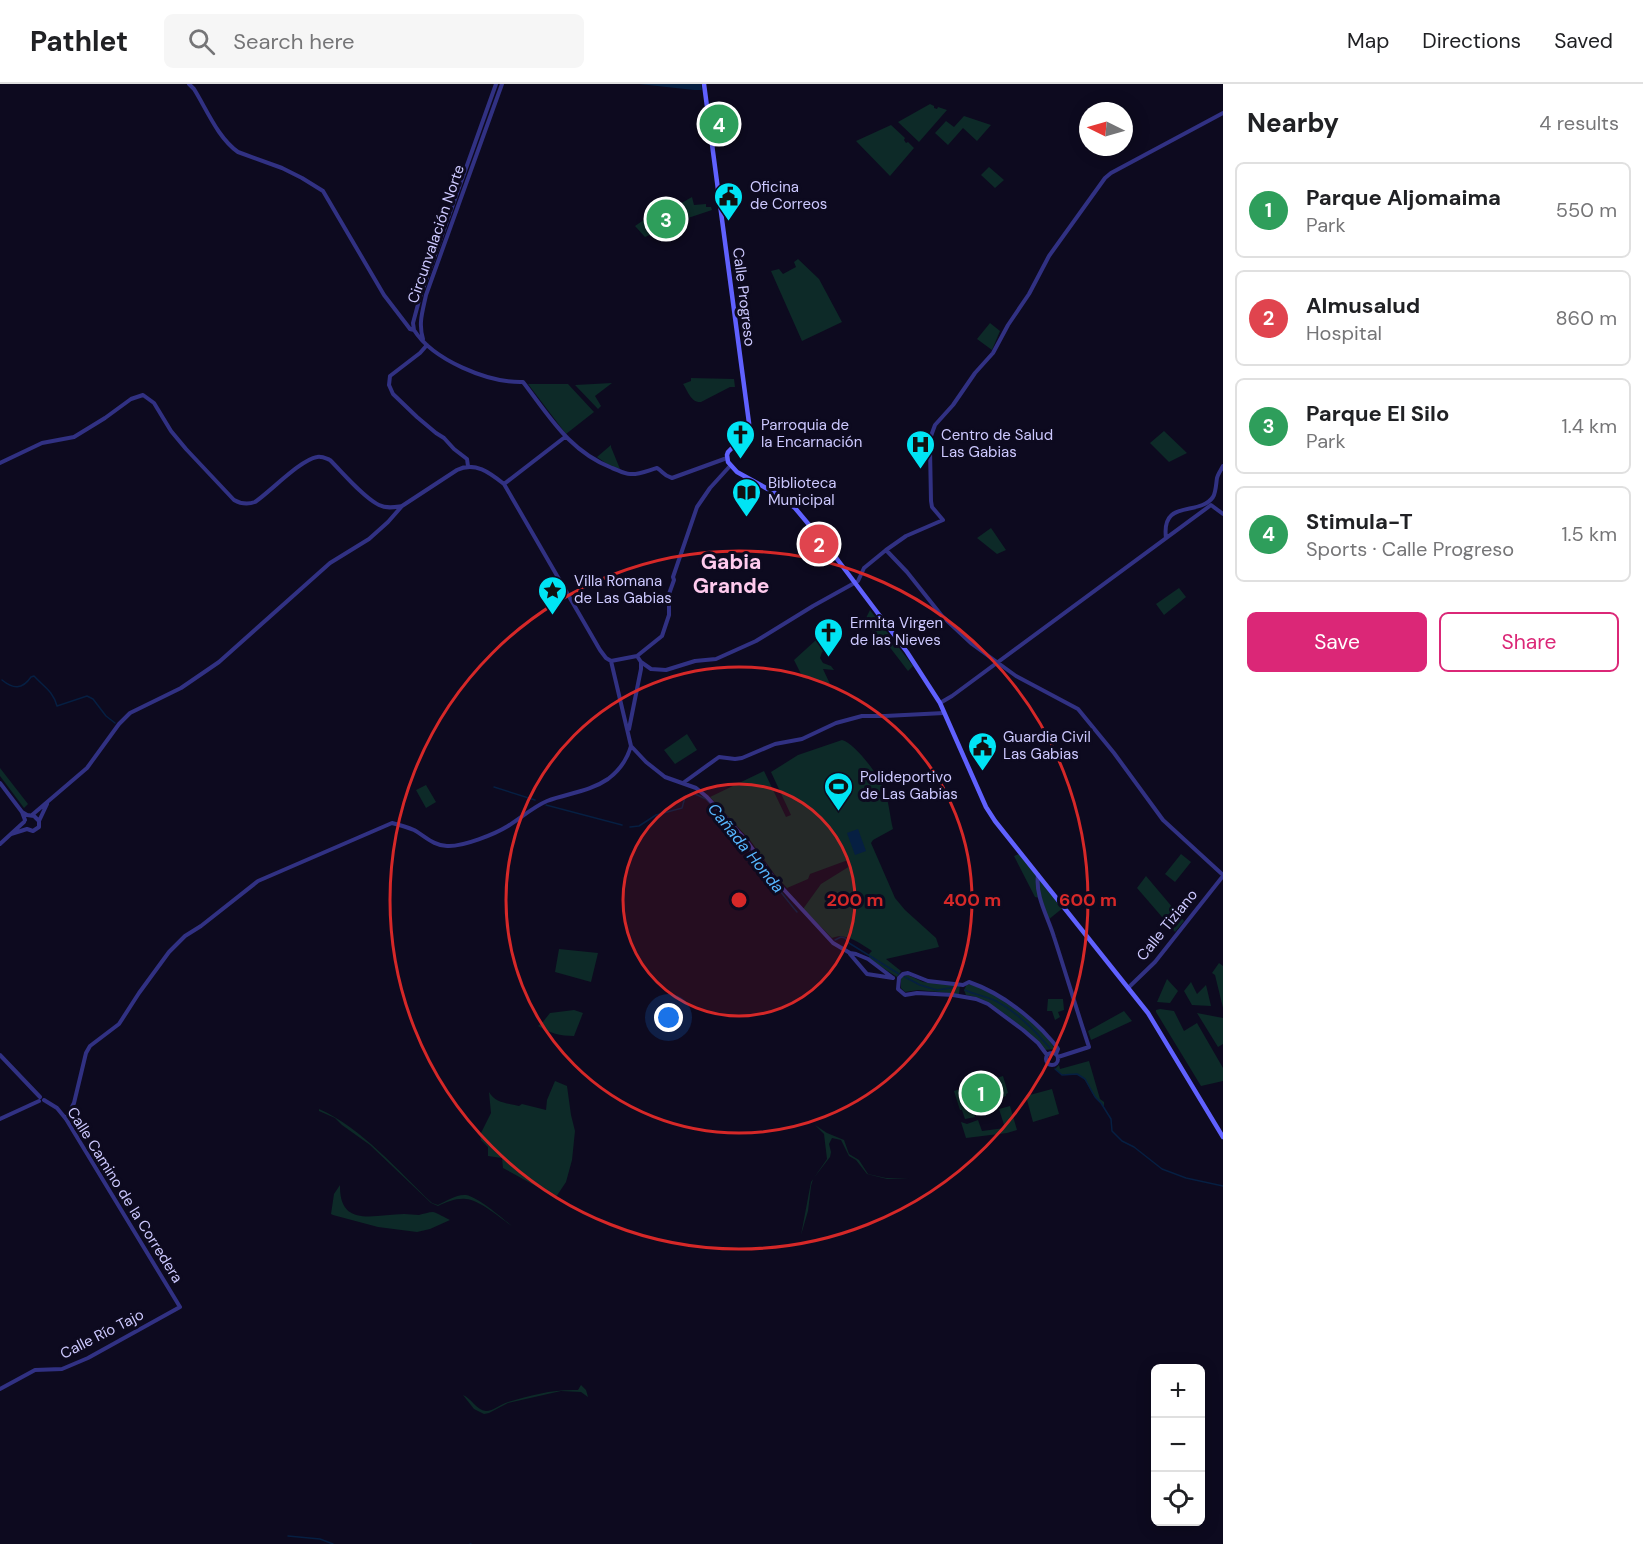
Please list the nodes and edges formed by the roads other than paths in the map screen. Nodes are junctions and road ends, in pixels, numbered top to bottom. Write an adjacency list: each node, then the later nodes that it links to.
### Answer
1 (189, 84): 7 (street)
2 (496, 84): 7 (street, Circunvalación Norte)
3 (502, 84): 6 (street, Circunvalación Norte)
4 (704, 84): 11 (main road, Calle Progreso)
5 (1223, 113): 20 (street)
6 (420, 321): 7 (street); 8 (street, Circunvalación Norte)
7 (414, 330): 8 (street)
8 (423, 339): 9 (street)
9 (427, 345): 10 (street); 13 (street)
10 (565, 437): 11 (street); 16 (street)
11 (727, 458): 14 (main road)
12 (0, 463): 17 (street)
13 (468, 466): 16 (street); 17 (street)
14 (730, 466): 21 (main road); 22 (street)
15 (1223, 466): 19 (street)
16 (504, 484): 23 (street)
17 (402, 506): 32 (street)
18 (1223, 514): 19 (street)
19 (1166, 538): 25 (street)
20 (886, 550): 21 (street); 25 (street)
21 (854, 583): 24 (street); 26 (main road)
22 (638, 656): 23 (street); 24 (street)
23 (611, 661): 28 (street)
24 (641, 662): 28 (street)
25 (997, 663): 26 (street); 41 (street)
26 (940, 703): 27 (main road)
27 (944, 712): 31 (street); 40 (main road)
28 (629, 732): 29 (street)
29 (631, 746): 31 (street); 51 (street)
30 (0, 783): 33 (street)
31 (682, 783): 42 (street)
32 (51, 798): 34 (street); 36 (street)
33 (22, 813): 34 (street); 35 (street)
34 (31, 815): 35 (street); 36 (street)
35 (24, 821): 37 (street); 38 (street)
36 (39, 821): 37 (street)
37 (27, 830): 38 (street)
38 (11, 834): 39 (street)
39 (0, 844)
40 (1038, 875): 45 (main road); 47 (street)
41 (1223, 875): 45 (street, Calle Tiziano)
42 (850, 953): 43 (street); 43 (street)
43 (893, 978): 44 (street)
44 (898, 980): 46 (street); 47 (street)
45 (1128, 988): 52 (main road)
46 (1047, 1055): 47 (street); 47 (street)
47 (1057, 1055)
48 (0, 1056): 49 (street, Calle Camino de la Corredera)
49 (41, 1099): 50 (street); 51 (street, Calle Camino de la Corredera)
50 (0, 1119)
51 (66, 1119): 53 (street, Calle Camino de la Corredera)
52 (1223, 1137)
53 (180, 1307): 54 (street, Calle Río Tajo)
54 (0, 1389)

